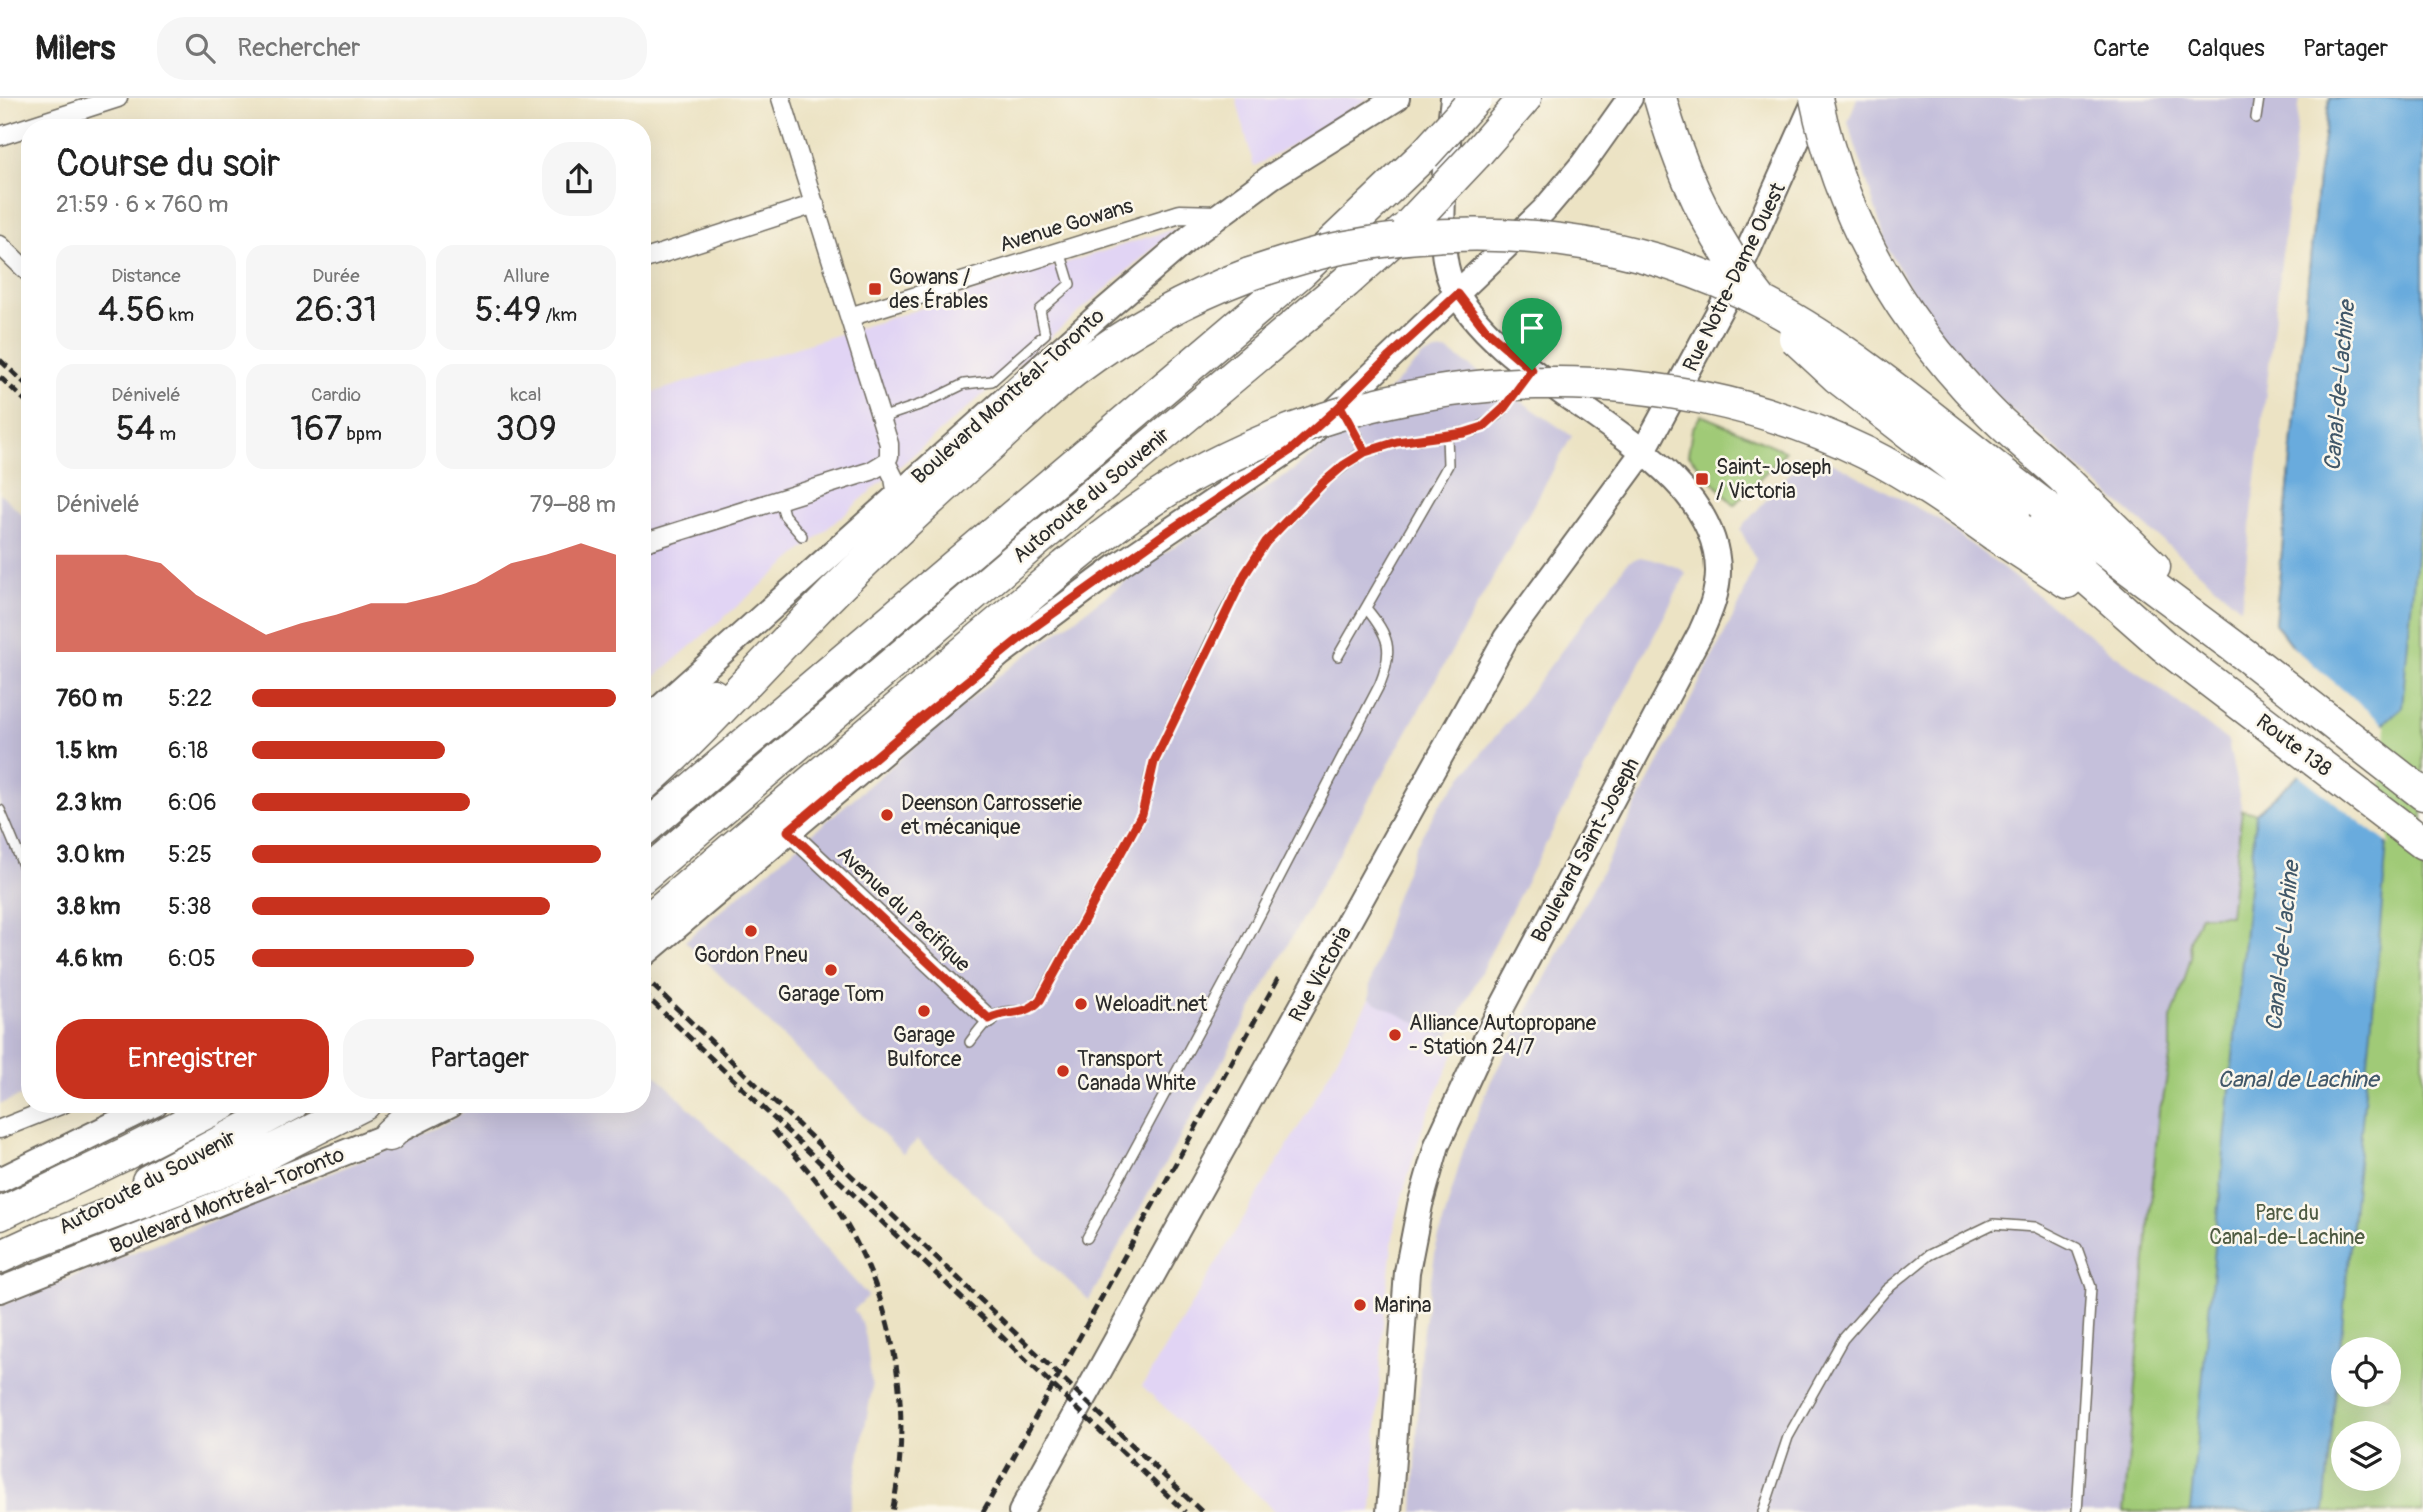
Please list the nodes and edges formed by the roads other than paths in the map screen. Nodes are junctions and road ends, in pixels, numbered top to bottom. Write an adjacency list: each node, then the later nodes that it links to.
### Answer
1 (118, 98): 12 (street)
2 (781, 98): 15 (street)
3 (1397, 98): 16 (main road, Boulevard Montréal-Toronto)
4 (1453, 98): 21 (main road, Boulevard Saint-Joseph)
5 (1476, 98): 44 (highway, Autoroute du Souvenir, bridge)
6 (1525, 98): 48 (highway, Autoroute du Souvenir, bridge)
7 (1630, 98): 21 (main road)
8 (1660, 98): 36 (highway, bridge)
9 (1816, 98): 28 (main road, Rue Notre-Dame Ouest); 37 (highway, bridge)
10 (2259, 98): 11 (lane)
11 (2256, 118)
12 (53, 119)
13 (21, 129): 14 (street)
14 (0, 136)
15 (815, 204): 19 (street); 22 (street)
16 (1219, 215): 18 (street, Avenue Gowans); 30 (main road, Boulevard Montréal-Toronto)
17 (0, 245): 20 (street)
18 (1060, 251): 22 (street, Avenue Gowans); 25 (lane)
19 (651, 257)
20 (21, 265)
21 (1458, 294): 23 (main road, Boulevard Saint-Joseph); 24 (main road)
22 (849, 317): 25 (street)
23 (1532, 370): 26 (lane); 28 (main road, Boulevard Saint-Joseph)
24 (1340, 406): 27 (lane); 45 (main road)
25 (881, 418): 29 (street)
26 (1447, 435): 27 (lane); 34 (lane)
27 (1365, 452): 51 (lane)
28 (1643, 452): 68 (main road, Rue Victoria); 69 (main road, Boulevard Saint-Joseph)
29 (886, 462): 30 (street); 31 (street)
30 (897, 496): 39 (main road, Boulevard Montréal-Toronto)
31 (780, 500): 32 (lane); 33 (street)
32 (802, 536)
33 (651, 540)
34 (1366, 608): 38 (lane); 64 (lane)
35 (811, 614): 37 (highway, bridge); 40 (highway); 41 (highway)
36 (2164, 646): 46 (highway, Route 138); 49 (highway, bridge)
37 (2245, 655): 42 (highway, Route 138)
38 (1338, 656)
39 (651, 716)
40 (651, 747)
41 (651, 778)
42 (2423, 794)
43 (0, 810): 47 (lane)
44 (651, 823)
45 (788, 831): 50 (main road); 51 (street, Avenue du Pacifique)
46 (2423, 843)
47 (21, 860)
48 (651, 869)
49 (651, 917)
50 (651, 948)
51 (989, 1019): 52 (lane)
52 (970, 1042)
53 (40, 1113): 60 (street)
54 (137, 1113): 62 (main road)
55 (205, 1113): 63 (highway, Autoroute du Souvenir)
56 (275, 1113): 65 (highway, Autoroute du Souvenir)
57 (346, 1113): 65 (highway)
58 (412, 1113): 61 (highway)
59 (433, 1113): 61 (main road, Boulevard Montréal-Toronto)
60 (0, 1129)
61 (389, 1135): 67 (main road, Boulevard Montréal-Toronto)
62 (0, 1180)
63 (0, 1214)
64 (1087, 1238)
65 (33, 1243): 66 (highway, Autoroute du Souvenir)
66 (0, 1257)
67 (0, 1290)
68 (1021, 1512)
69 (1389, 1512)
70 (1763, 1512): 71 (lane)
71 (2077, 1512)

